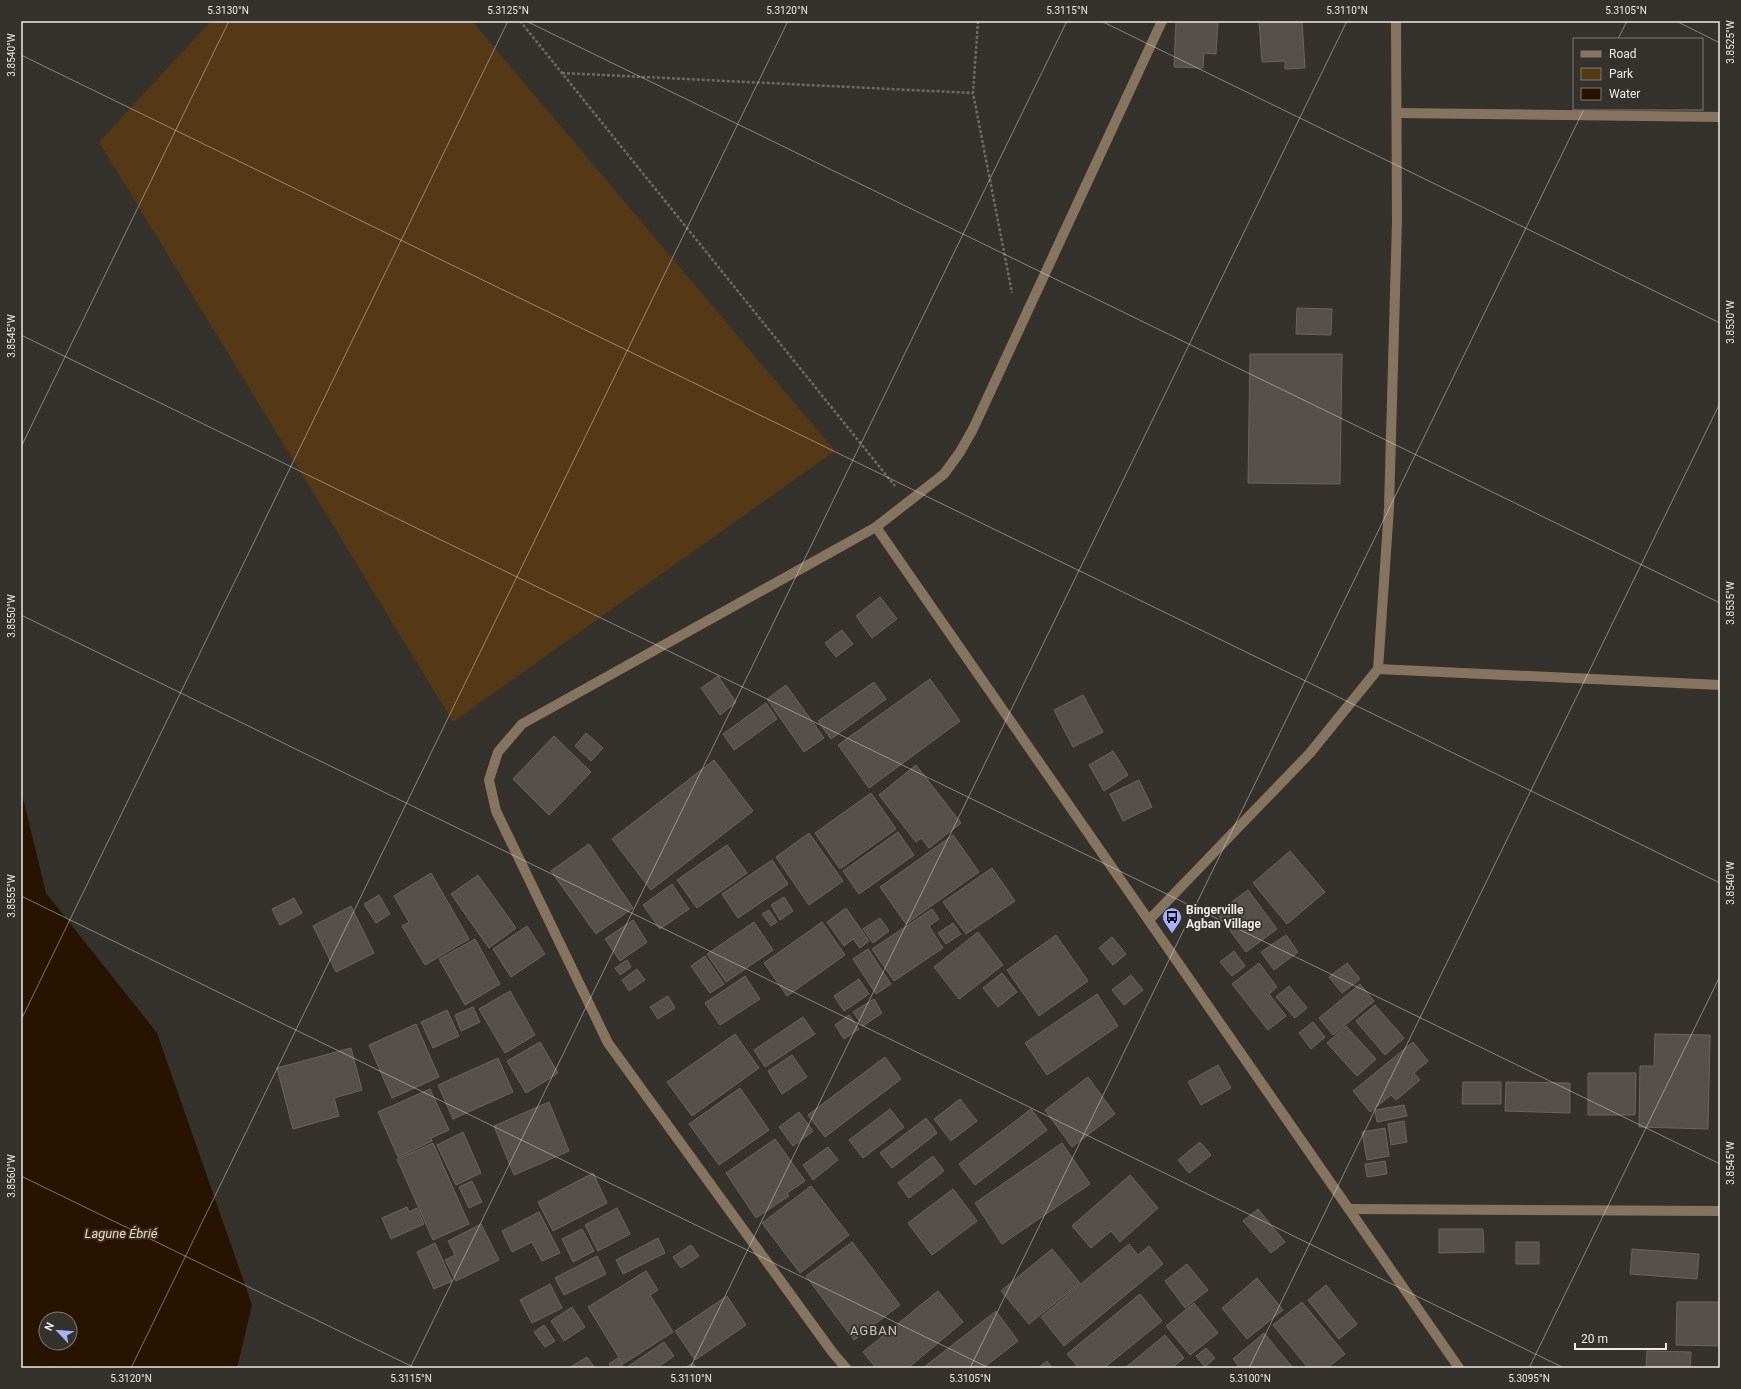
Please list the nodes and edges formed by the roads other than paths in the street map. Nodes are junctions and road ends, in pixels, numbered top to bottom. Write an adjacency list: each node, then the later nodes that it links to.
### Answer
1 (1162, 21): 5 (street)
2 (1396, 21): 3 (street)
3 (1397, 113): 4 (street); 6 (street)
4 (1720, 117)
5 (876, 527): 8 (street); 11 (street)
6 (1378, 669): 7 (street); 8 (street)
7 (1720, 685)
8 (1149, 920): 9 (street)
9 (1349, 1209): 10 (street); 12 (street)
10 (1720, 1211)
11 (846, 1368)
12 (1459, 1368)

